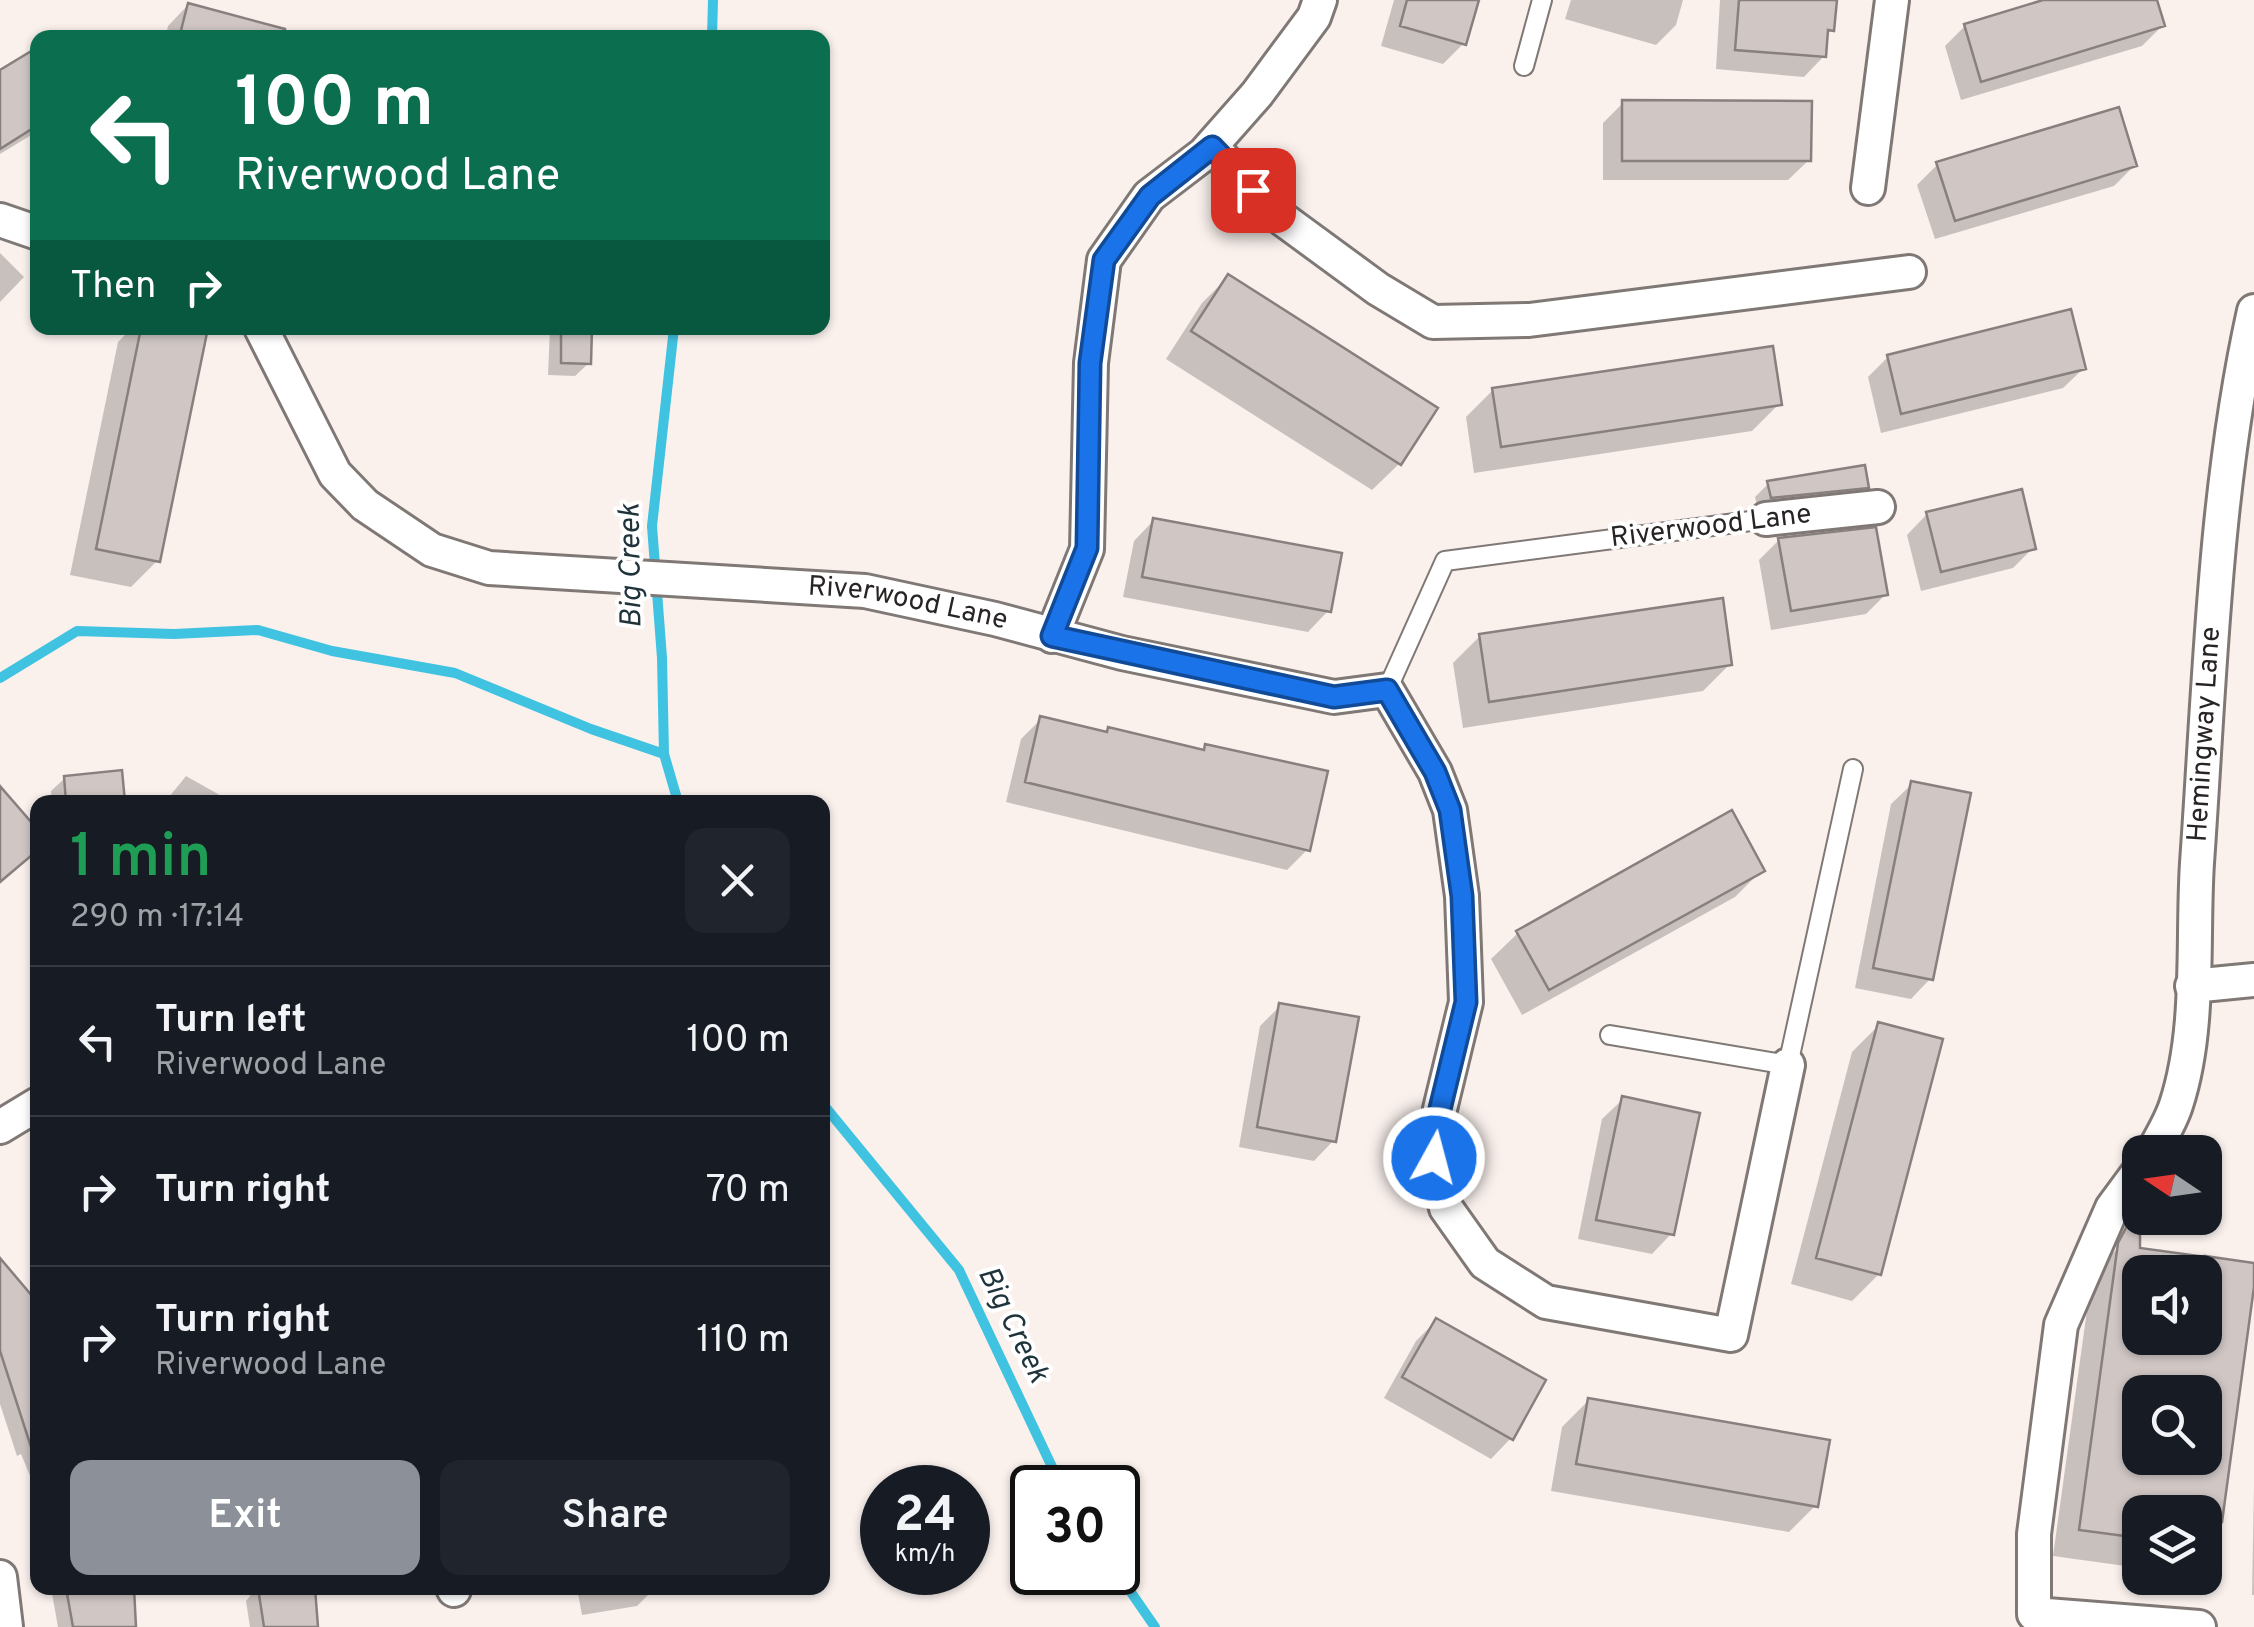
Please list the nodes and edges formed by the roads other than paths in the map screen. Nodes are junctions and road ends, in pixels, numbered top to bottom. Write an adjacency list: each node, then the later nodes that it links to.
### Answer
1 (1320, 0): 5 (street)
2 (1542, 0): 4 (lane)
3 (1892, 0): 6 (street)
4 (1524, 66)
5 (1212, 147): 9 (street); 14 (street)
6 (1868, 188)
7 (0, 220): 8 (street)
8 (30, 231)
9 (1909, 272)
10 (2254, 311): 18 (street, Hemingway Lane)
11 (265, 335): 14 (street, Riverwood Lane)
12 (1878, 507): 13 (street, Riverwood Lane)
13 (1766, 518): 15 (lane, Riverwood Lane)
14 (1052, 636): 15 (street, Riverwood Lane)
15 (1387, 690): 20 (street)
16 (1853, 769): 20 (lane)
17 (2254, 980): 18 (street)
18 (2192, 986): 23 (street, Hemingway Lane)
19 (1610, 1034): 20 (lane)
20 (1788, 1064)
21 (30, 1109): 22 (street)
22 (0, 1127)
23 (2162, 1135)
24 (2122, 1194): 27 (street)
25 (0, 1578): 26 (street)
26 (6, 1627)
27 (2199, 1627)

